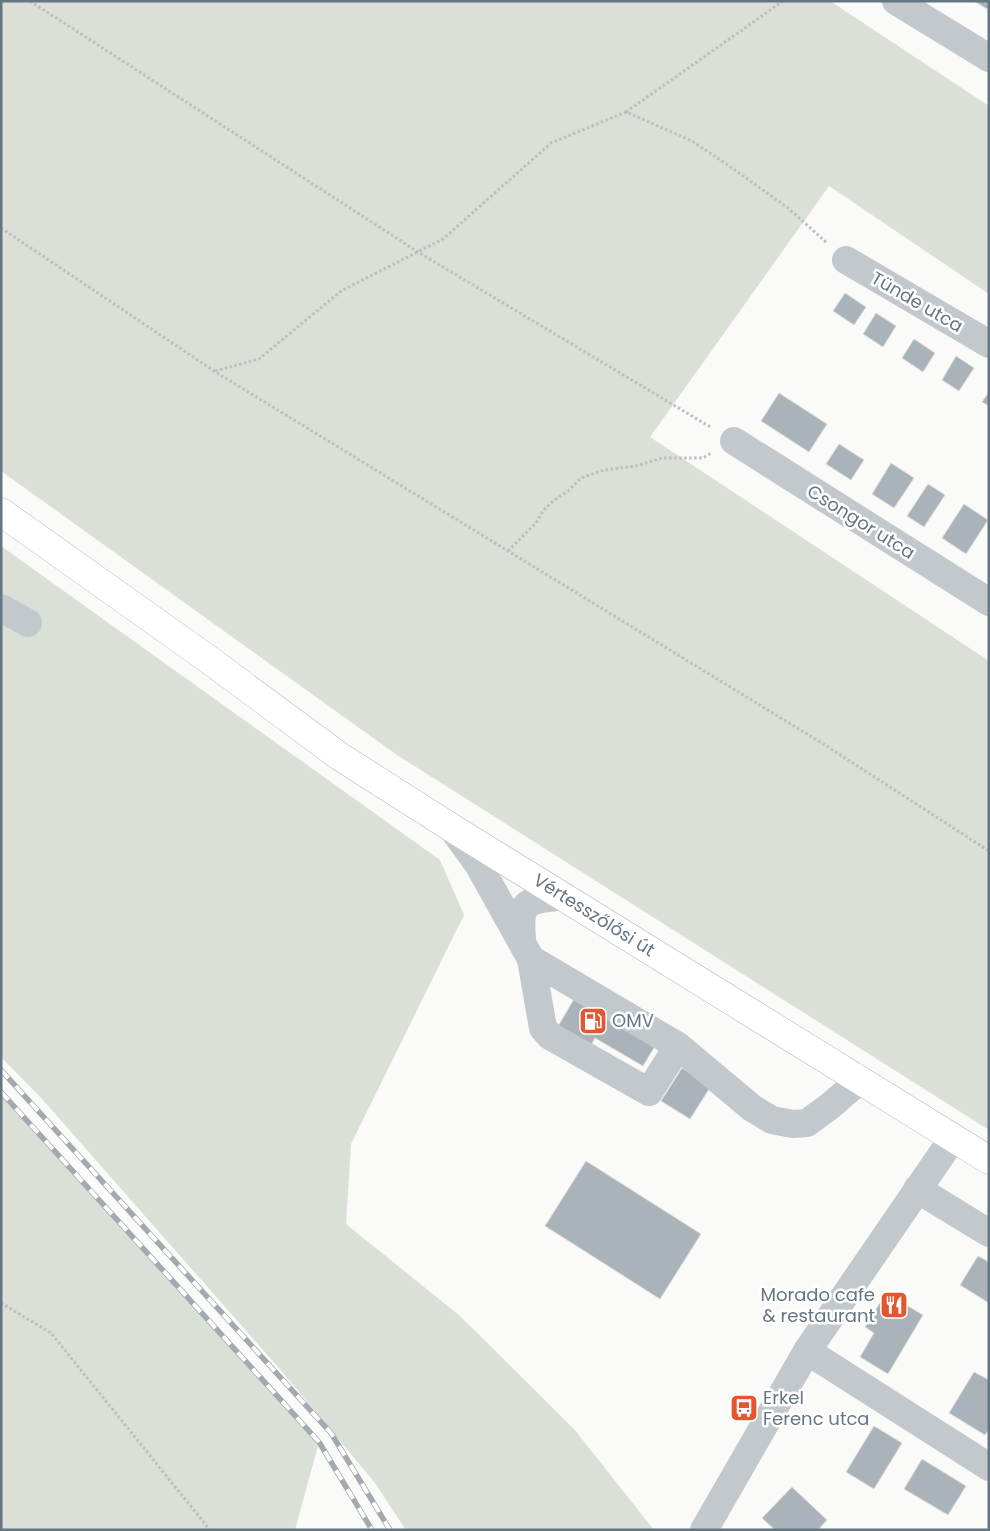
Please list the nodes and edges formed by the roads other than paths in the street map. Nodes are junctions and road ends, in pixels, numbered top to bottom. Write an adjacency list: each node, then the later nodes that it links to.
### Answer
1 (896, 1): 2 (street)
2 (989, 58)
3 (846, 260): 4 (street, Tünde utca)
4 (989, 344)
5 (734, 441): 7 (street, Csongor utca)
6 (1, 512): 10 (main road, Vértesszőlősi út)
7 (989, 602)
8 (1, 608): 9 (street)
9 (28, 623)
10 (452, 828): 11 (main road, Vértesszőlősi út); 12 (street)
11 (564, 896): 12 (street); 14 (main road, Vértesszőlősi út)
12 (526, 949): 13 (street); 13 (street)
13 (678, 1046): 14 (street)
14 (859, 1081): 15 (main road, Vértesszőlősi út)
15 (953, 1138): 16 (main road, Vértesszőlősi út); 17 (street)
16 (989, 1160)
17 (917, 1189): 18 (street); 19 (street)
18 (989, 1233)
19 (807, 1351): 20 (street); 21 (street)
20 (989, 1467)
21 (704, 1530)

